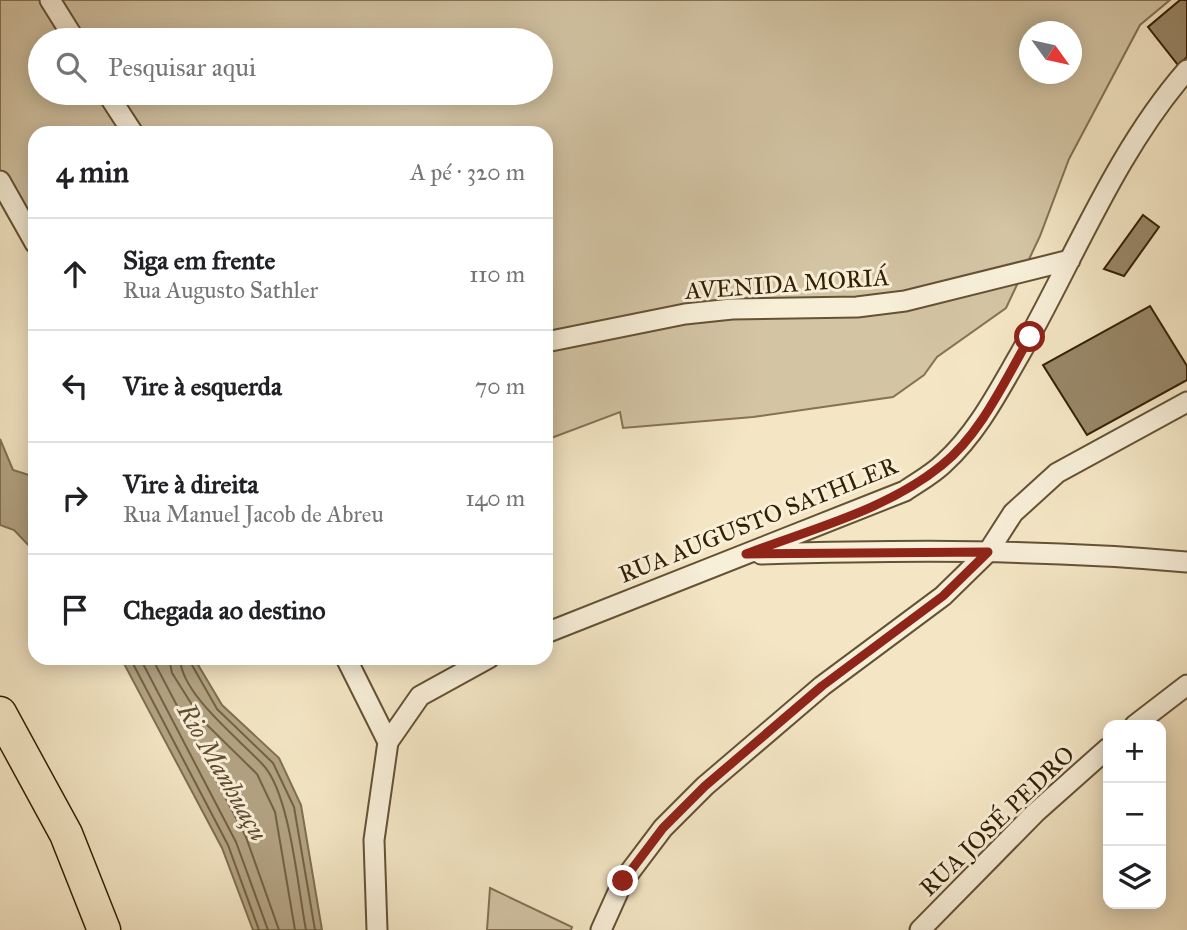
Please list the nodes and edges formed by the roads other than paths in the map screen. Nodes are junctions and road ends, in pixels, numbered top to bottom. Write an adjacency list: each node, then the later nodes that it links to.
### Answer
1 (50, 0): 2 (street)
2 (68, 28)
3 (1187, 70): 8 (street, RUA AUGUSTO SATHLER)
4 (115, 105): 5 (street)
5 (128, 126)
6 (0, 181): 7 (street)
7 (28, 231)
8 (1070, 260): 9 (street, AVENIDA MORIÁ); 12 (street, RUA AUGUSTO SATHLER)
9 (553, 341)
10 (1187, 402): 11 (street)
11 (988, 552): 12 (street); 13 (street); 24 (street)
12 (746, 554): 14 (street, RUA AUGUSTO SATHLER)
13 (1187, 562)
14 (553, 630)
15 (350, 665): 20 (street)
16 (476, 665): 20 (street)
17 (1187, 685): 19 (street)
18 (0, 713): 22 (highway)
19 (1142, 720)
20 (388, 742): 23 (street)
21 (1103, 752): 25 (street, RUA JOSÉ PEDRO)
22 (104, 930)
23 (377, 930)
24 (601, 930)
25 (920, 930)

